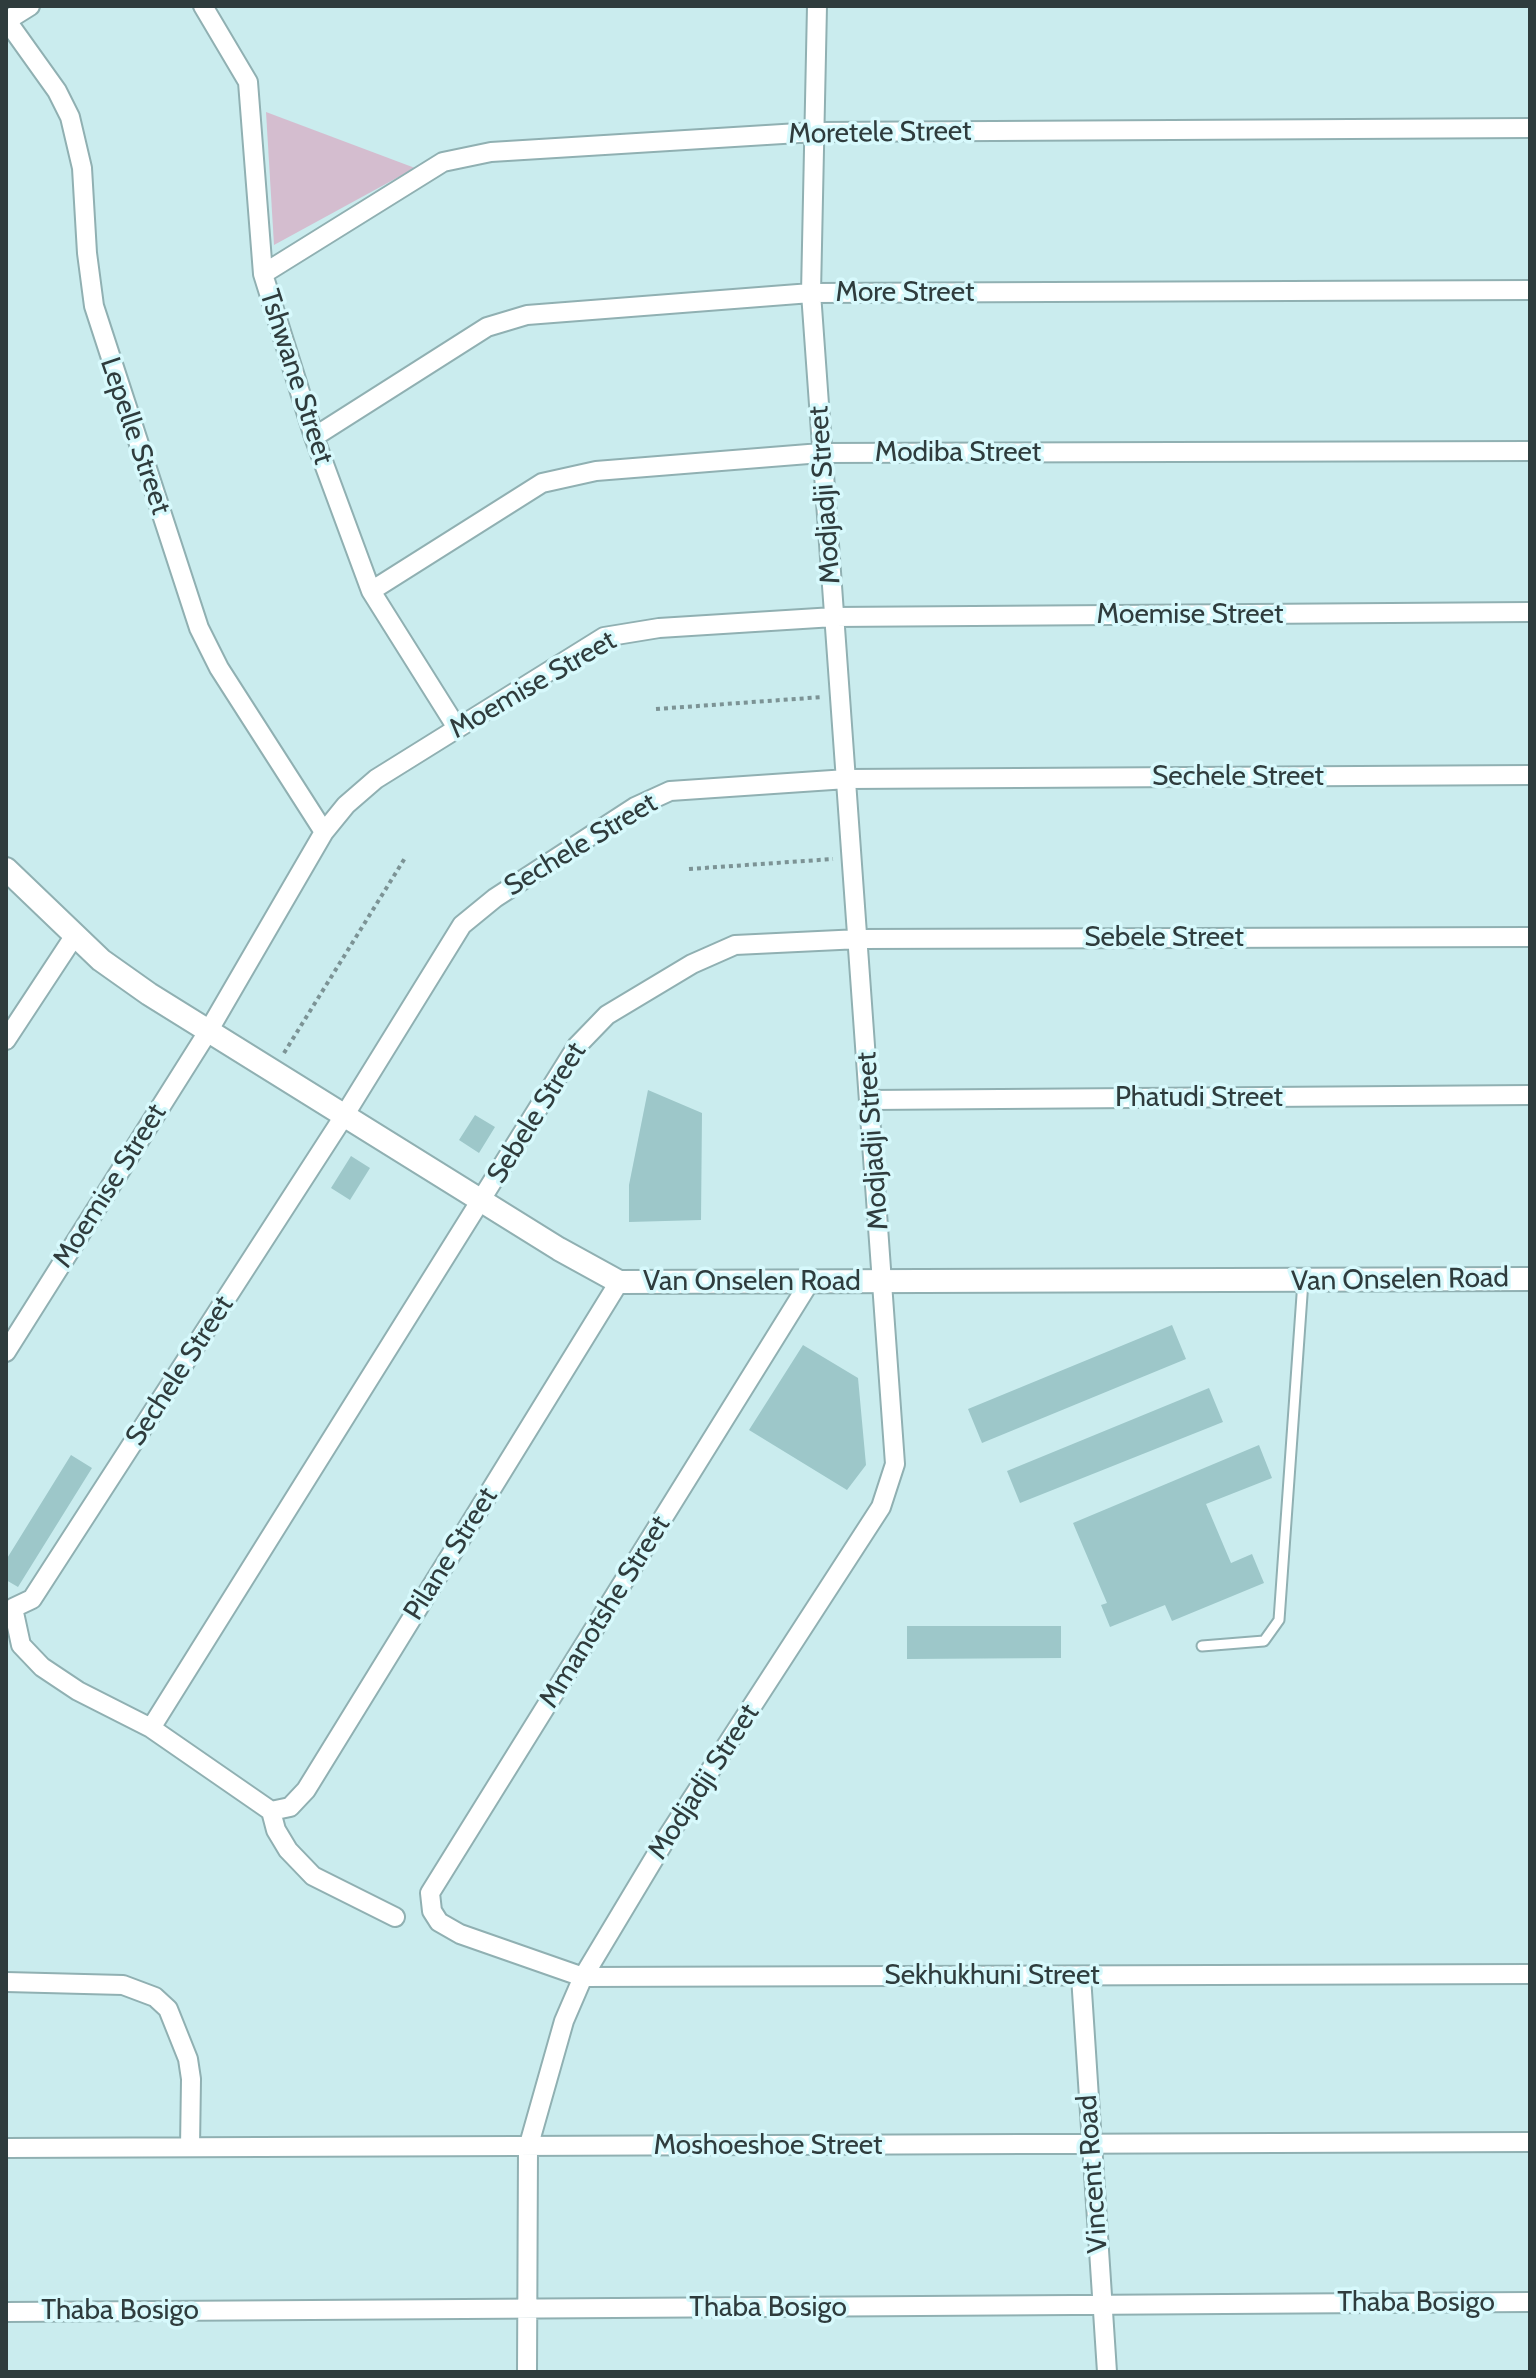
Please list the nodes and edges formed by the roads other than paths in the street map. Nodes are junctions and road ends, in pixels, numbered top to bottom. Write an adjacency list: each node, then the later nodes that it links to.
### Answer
1 (30, 6): 4 (street)
2 (203, 6): 7 (street, Tshwane Street)
3 (817, 6): 6 (street, Modjadji Street)
4 (6, 21): 19 (street, Lepelle Street)
5 (1530, 128): 6 (street, Moretele Street)
6 (815, 132): 7 (street, Moretele Street); 9 (street, Modjadji Street)
7 (263, 274): 10 (street, Tshwane Street)
8 (1530, 290): 9 (street, More Street)
9 (811, 293): 10 (street, More Street); 12 (street, Modjadji Street)
10 (314, 437): 13 (street, Tshwane Street)
11 (1530, 451): 12 (street, Modiba Street)
12 (821, 453): 13 (street, Modiba Street); 15 (street, Modjadji Street)
13 (371, 591): 16 (street, Tshwane Street)
14 (1530, 612): 15 (street, Moemise Street)
15 (834, 617): 16 (street, Moemise Street); 18 (street, Modjadji Street)
16 (457, 728): 19 (street, Moemise Street)
17 (1530, 775): 18 (street, Sechele Street)
18 (847, 779): 23 (street, Modjadji Street); 28 (street, Sechele Street)
19 (324, 832): 24 (street, Moemise Street)
20 (6, 869): 21 (street, Van Onselen Road)
21 (75, 935): 24 (street, Van Onselen Road); 25 (street)
22 (1530, 937): 23 (street, Sebele Street)
23 (860, 939): 27 (street, Modjadji Street); 29 (street, Sebele Street)
24 (209, 1030): 28 (street, Van Onselen Road); 35 (street, Moemise Street)
25 (6, 1040)
26 (1530, 1095): 27 (street, Phatudi Street)
27 (869, 1100): 33 (street, Modjadji Street)
28 (344, 1116): 29 (street, Van Onselen Road); 36 (street, Sechele Street)
29 (482, 1200): 32 (street, Van Onselen Road); 38 (street, Sebele Street)
30 (1530, 1279): 31 (street, Van Onselen Road)
31 (1303, 1281): 33 (street, Van Onselen Road); 37 (lane)
32 (619, 1282): 34 (street, Van Onselen Road); 39 (street, Pilane Street)
33 (884, 1282): 34 (street, Van Onselen Road); 44 (street, Modjadji Street)
34 (809, 1283): 41 (street, Mmanotshe Street)
35 (6, 1352)
36 (10, 1607): 38 (street)
37 (1202, 1646)
38 (151, 1728): 39 (street)
39 (271, 1811): 40 (street)
40 (395, 1917)
41 (460, 1934): 44 (street, Sekhukhuni Street)
42 (1530, 1974): 43 (street, Sekhukhuni Street)
43 (1081, 1976): 44 (street, Sekhukhuni Street); 47 (street, Vincent Road)
44 (583, 1977): 50 (street, Modjadji Street)
45 (6, 1982): 48 (street)
46 (1530, 2142): 47 (street, Moshoeshoe Street)
47 (1091, 2143): 50 (street, Moshoeshoe Street); 52 (street, Vincent Road)
48 (190, 2147): 49 (street, Moshoeshoe Street); 50 (street, Moshoeshoe Street)
49 (6, 2148)
50 (528, 2148): 53 (street, Modjadji Street)
51 (1530, 2302): 52 (street, Thaba Bosigo)
52 (1102, 2306): 53 (street, Thaba Bosigo); 56 (street, Vincent Road)
53 (527, 2309): 54 (street, Thaba Bosigo); 55 (street, Modjadji Street)
54 (6, 2312)
55 (527, 2372)
56 (1107, 2372)

